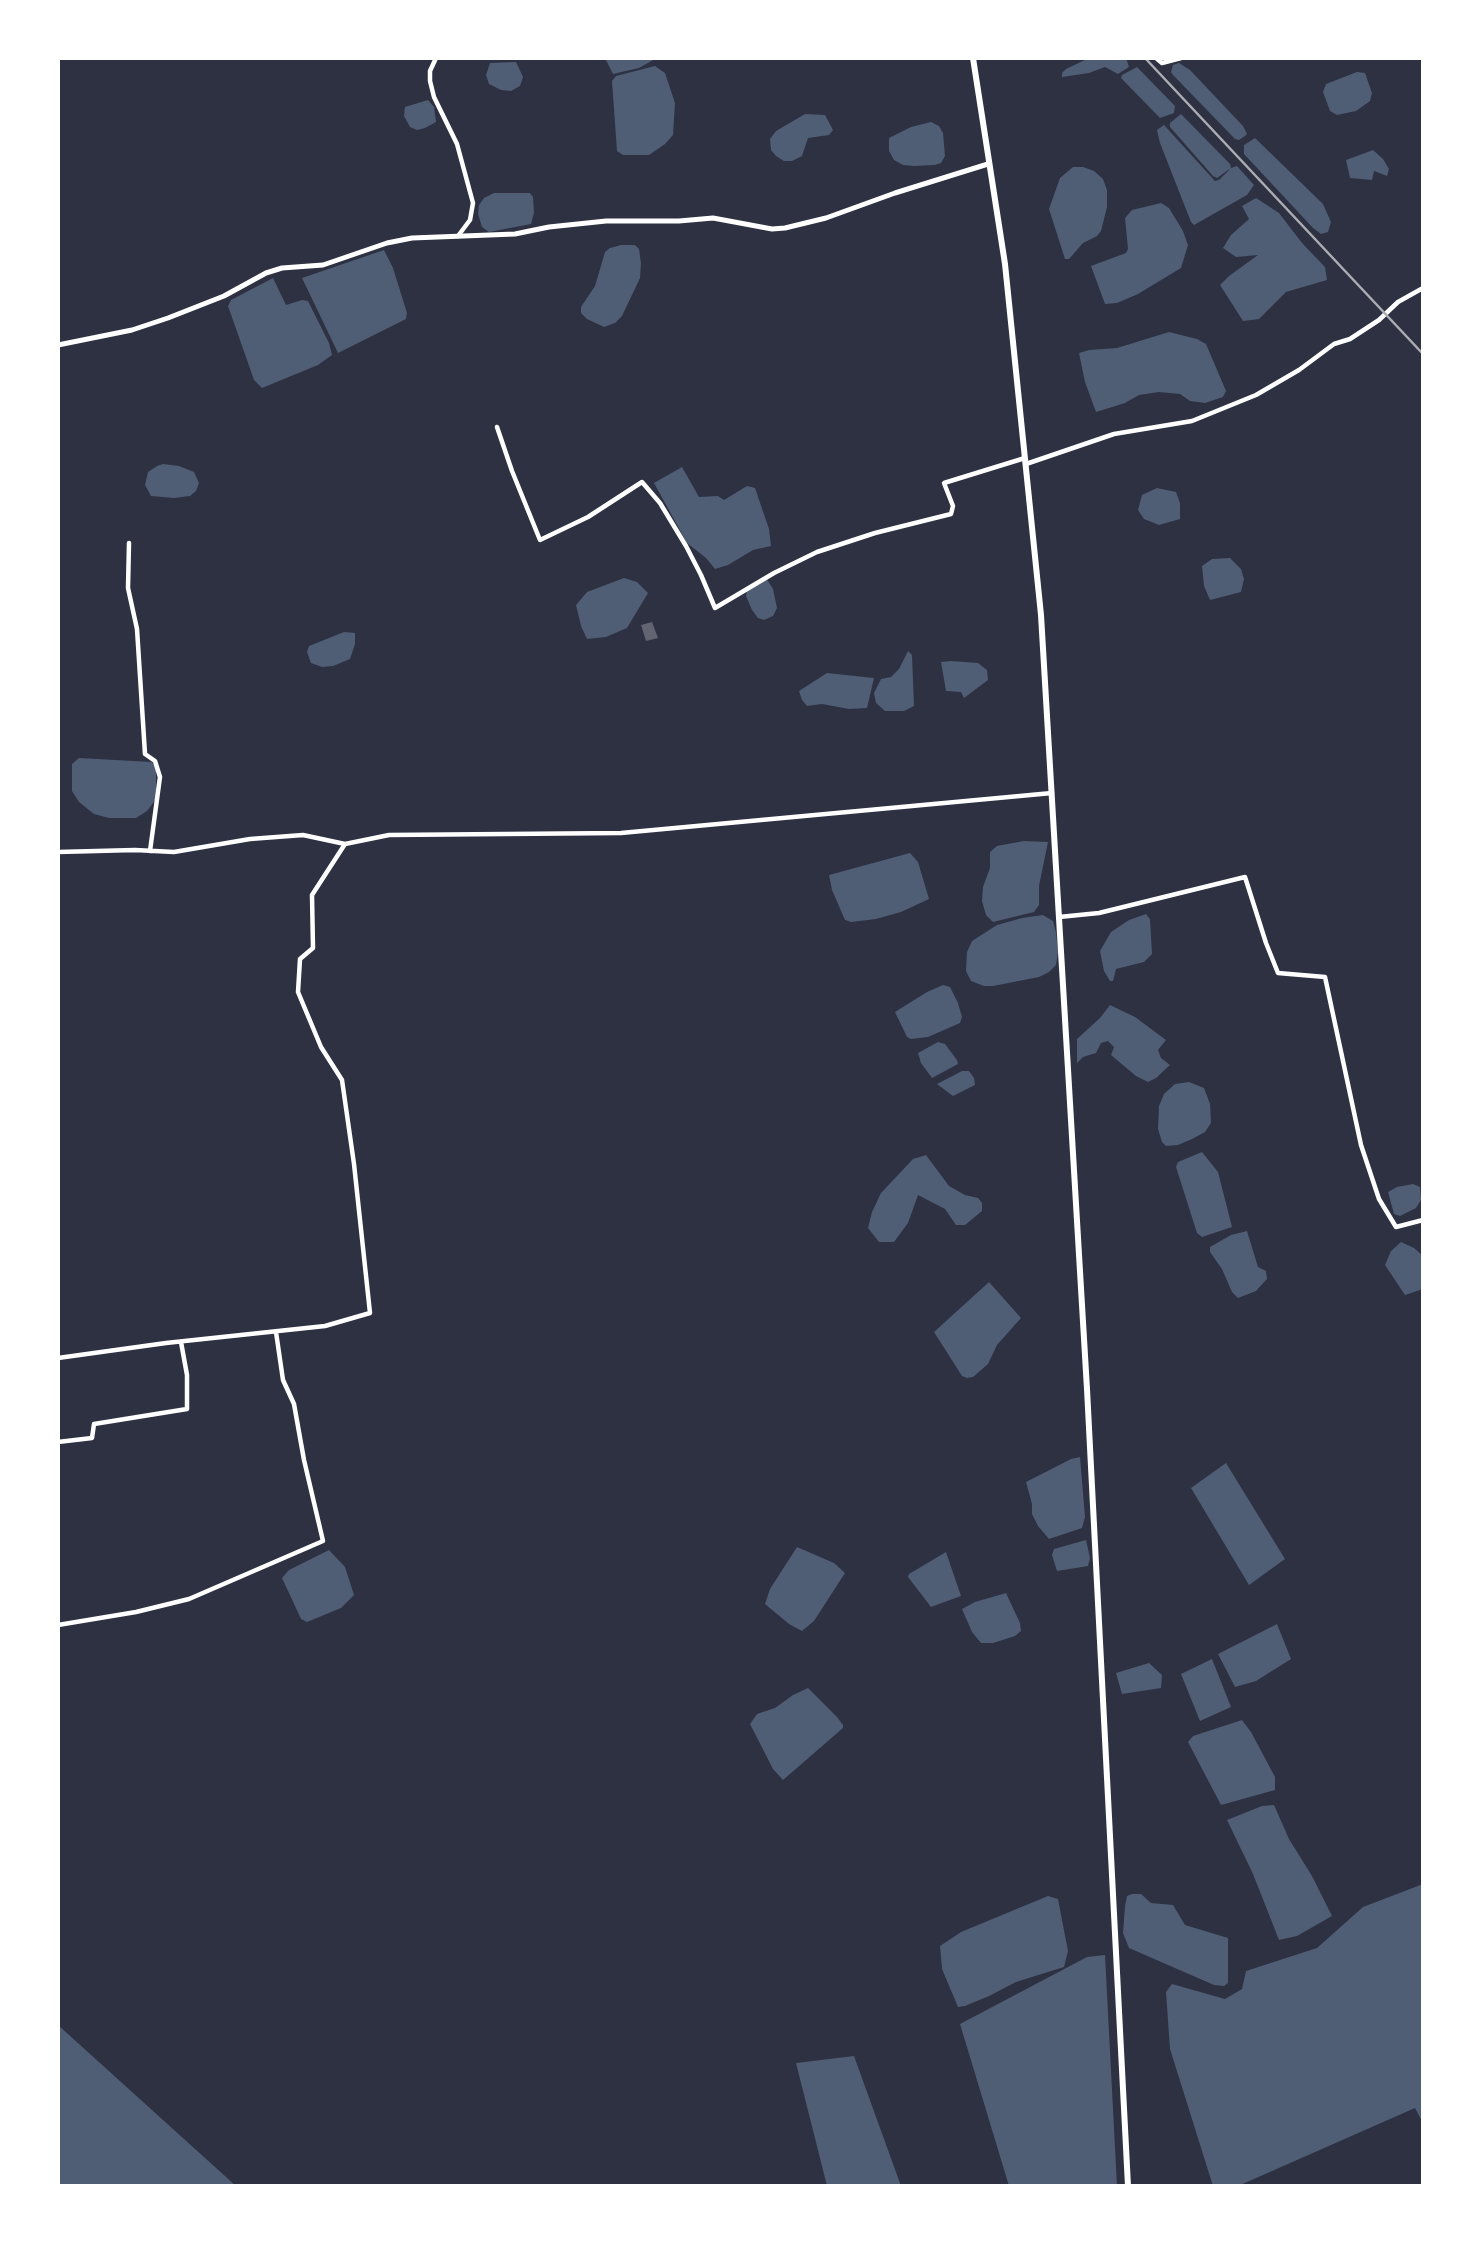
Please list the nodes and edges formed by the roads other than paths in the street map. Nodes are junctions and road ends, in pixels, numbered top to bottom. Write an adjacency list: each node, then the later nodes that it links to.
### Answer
1 (436, 58): 6 (street)
2 (973, 58): 5 (main road)
3 (1156, 58): 4 (street)
4 (1181, 58)
5 (988, 164): 6 (street); 10 (main road)
6 (458, 237): 8 (street)
7 (1423, 288): 10 (street)
8 (58, 345)
9 (497, 427): 10 (street)
10 (1026, 461): 12 (main road)
11 (129, 543): 14 (street)
12 (1052, 793): 13 (street); 16 (main road)
13 (345, 844): 14 (street); 18 (street)
14 (150, 850): 15 (street)
15 (58, 852)
16 (1059, 917): 17 (street); 23 (main road)
17 (1423, 1220)
18 (276, 1332): 19 (street); 22 (street)
19 (181, 1342): 20 (street); 21 (street)
20 (58, 1358)
21 (58, 1442)
22 (58, 1625)
23 (1128, 2186)

